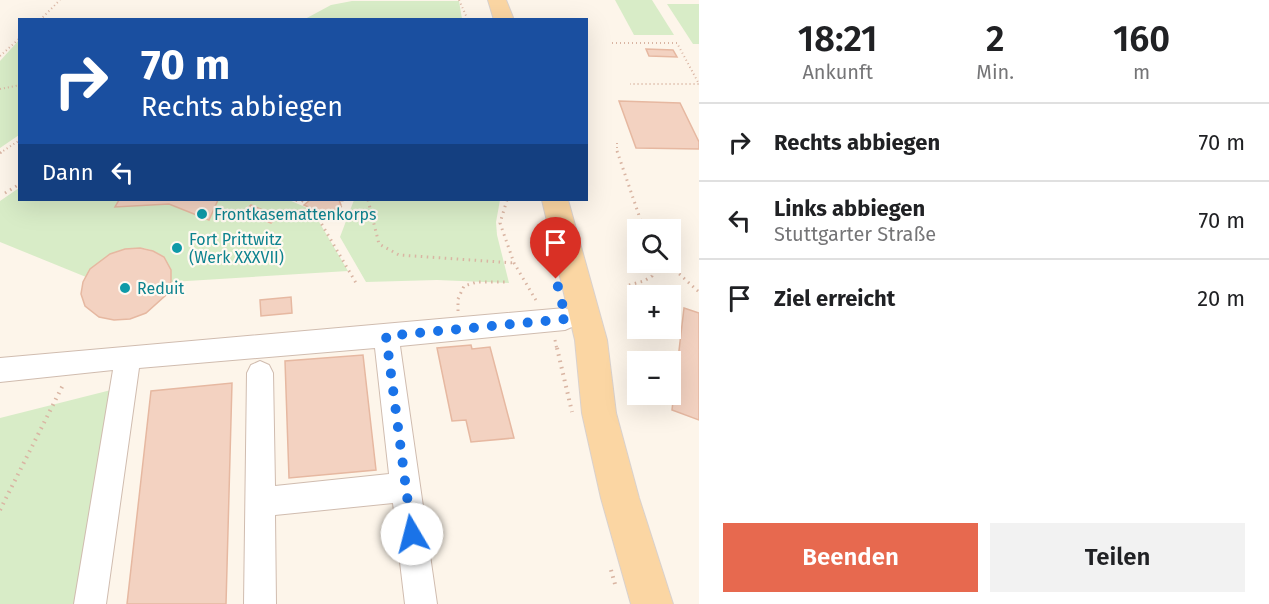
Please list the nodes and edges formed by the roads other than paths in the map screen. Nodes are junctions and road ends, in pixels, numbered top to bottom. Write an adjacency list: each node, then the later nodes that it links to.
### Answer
1 (483, 0): 3 (main road)
2 (497, 0): 4 (main road)
3 (488, 18)
4 (503, 18)
5 (536, 201): 7 (main road)
6 (555, 201): 12 (main road)
7 (558, 320): 8 (lane); 12 (main road)
8 (386, 336): 9 (lane); 13 (lane)
9 (128, 357): 10 (lane); 15 (lane)
10 (0, 370)
11 (260, 373): 14 (lane)
12 (599, 413): 18 (main road)
13 (405, 487): 14 (lane); 17 (lane)
14 (261, 502): 16 (lane)
15 (90, 604)
16 (260, 604)
17 (422, 604)
18 (652, 604)

